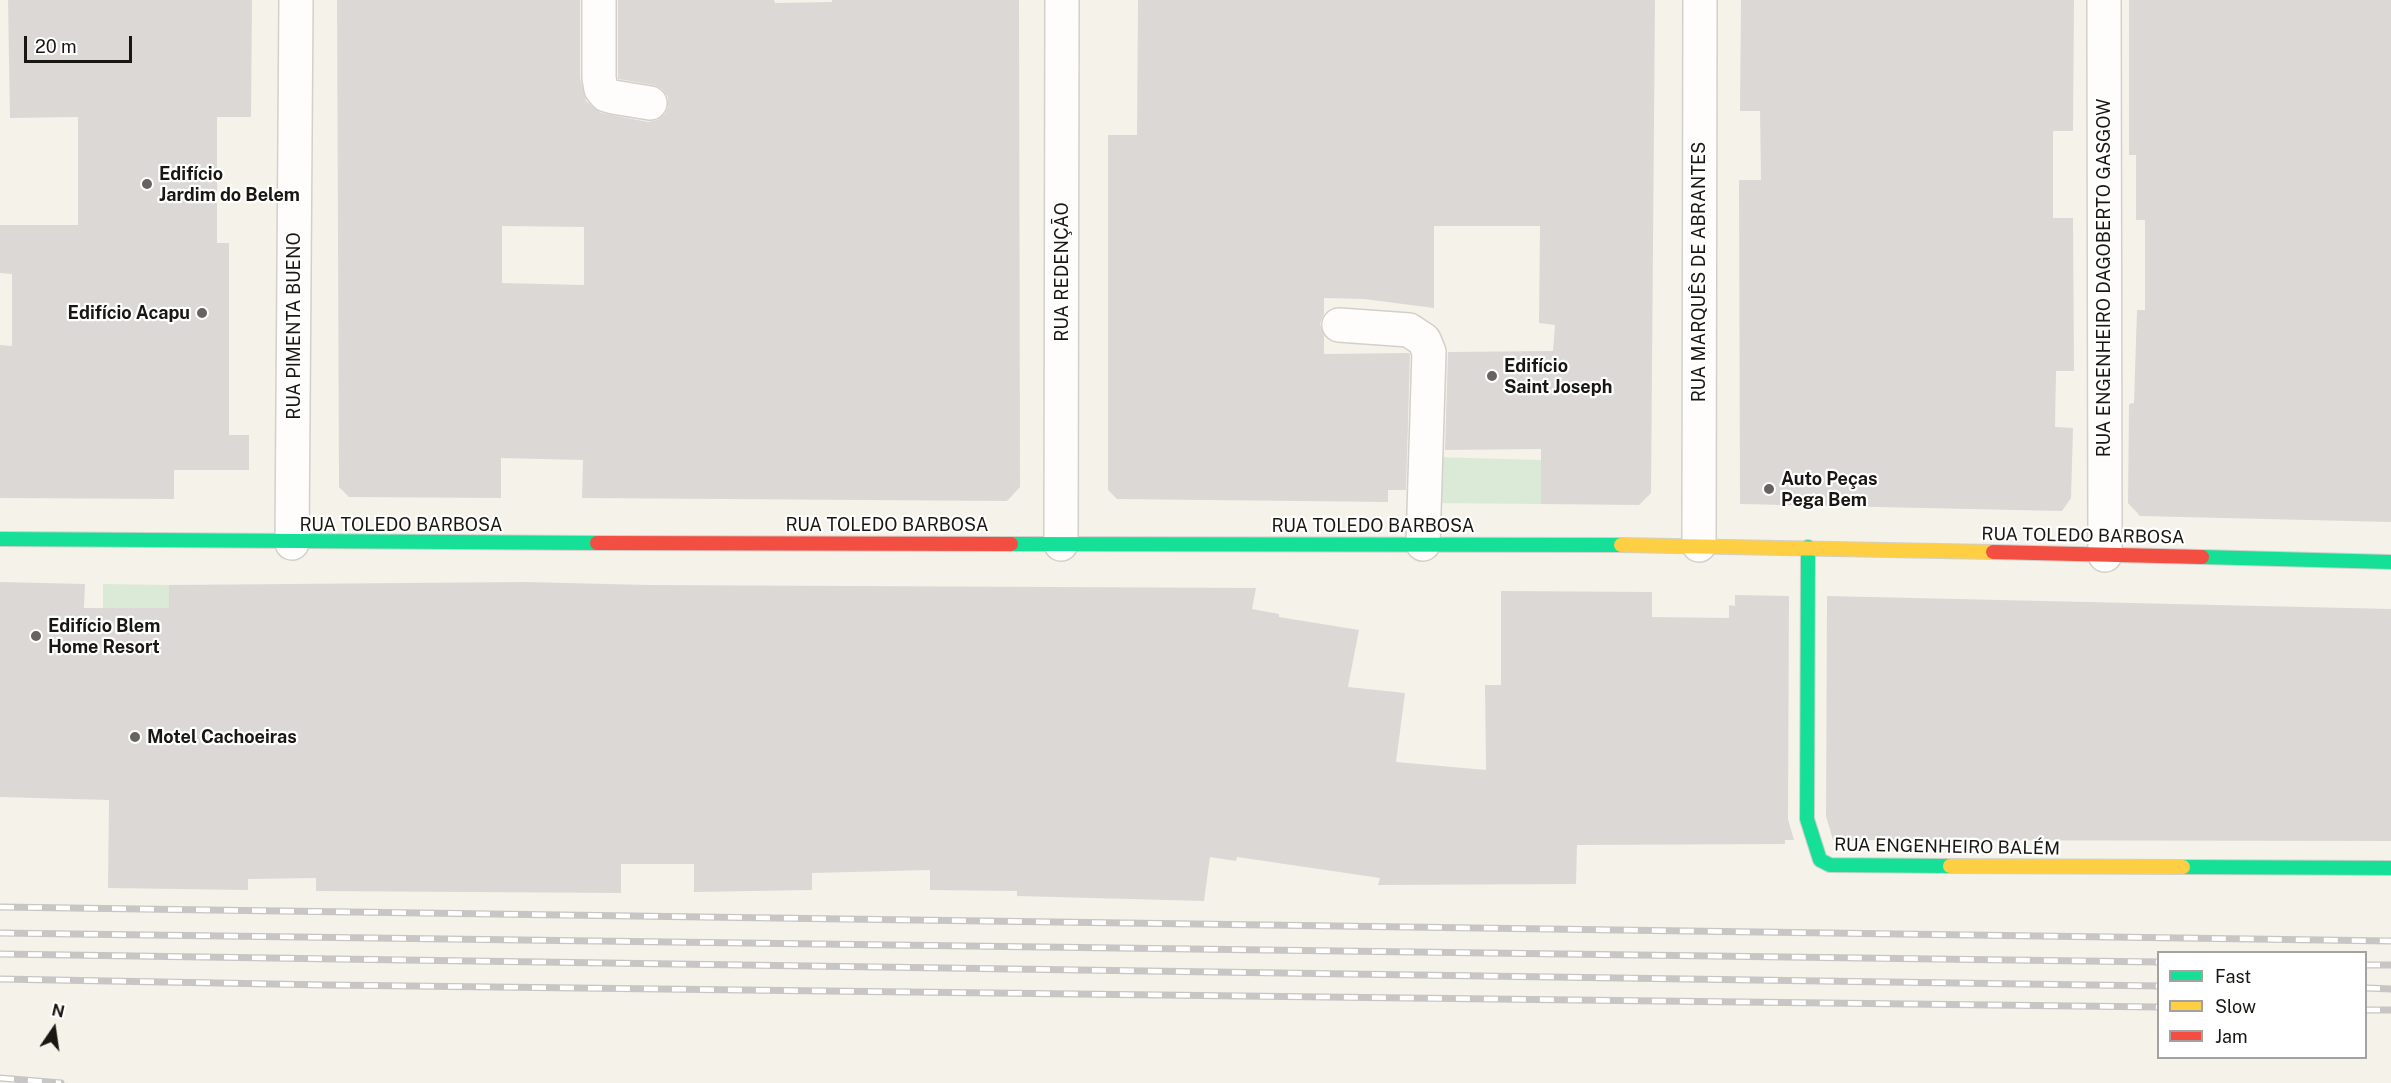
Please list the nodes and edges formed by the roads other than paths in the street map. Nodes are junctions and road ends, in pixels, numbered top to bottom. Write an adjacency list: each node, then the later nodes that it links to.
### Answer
1 (296, 0): 9 (street, RUA PIMENTA BUENO)
2 (599, 0): 6 (street)
3 (1062, 0): 10 (street, RUA REDENÇÃO)
4 (1700, 0): 12 (street, RUA MARQUÊS DE ABRANTES)
5 (2104, 0): 15 (street, RUA ENGENHEIRO DAGOBERTO GASGOW)
6 (650, 103)
7 (1338, 325): 11 (street)
8 (0, 539): 9 (street, RUA TOLEDO BARBOSA)
9 (292, 543): 10 (street, RUA TOLEDO BARBOSA)
10 (1061, 544): 11 (street, RUA TOLEDO BARBOSA)
11 (1423, 544): 12 (street, RUA TOLEDO BARBOSA)
12 (1699, 545): 13 (street, RUA TOLEDO BARBOSA)
13 (1775, 546): 14 (street, RUA TOLEDO BARBOSA); 17 (street)
14 (1808, 546): 15 (street, RUA TOLEDO BARBOSA); 17 (street, RUA ENGENHEIRO BALÉM)
15 (2105, 555): 16 (street, RUA TOLEDO BARBOSA)
16 (2391, 562)
17 (1809, 584): 18 (street, RUA ENGENHEIRO BALÉM)
18 (2391, 868)

